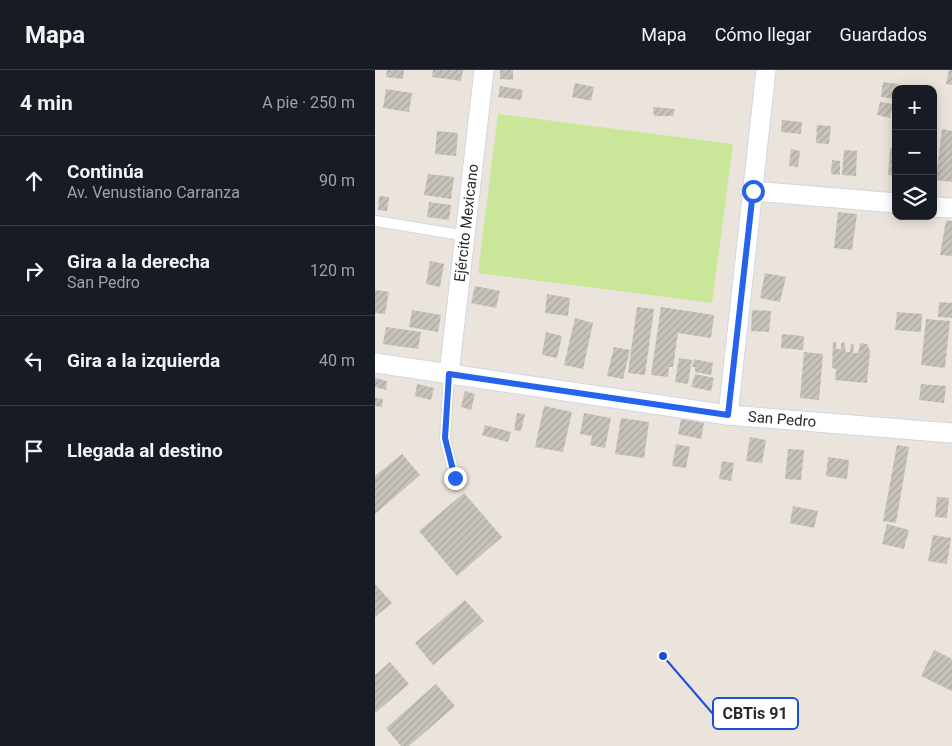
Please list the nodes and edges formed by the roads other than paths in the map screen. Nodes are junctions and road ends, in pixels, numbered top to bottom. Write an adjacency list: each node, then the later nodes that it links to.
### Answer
1 (484, 70): 8 (street, Ejército Mexicano)
2 (766, 70): 3 (street)
3 (753, 191): 4 (street); 11 (street)
4 (892, 203)
5 (937, 207): 6 (street)
6 (952, 208)
7 (375, 221): 8 (lane)
8 (467, 236): 10 (street, Ejército Mexicano)
9 (375, 363): 10 (street, San Pedro)
10 (449, 374): 11 (street, San Pedro); 13 (lane)
11 (728, 415): 12 (street, San Pedro)
12 (952, 434)
13 (455, 478)

